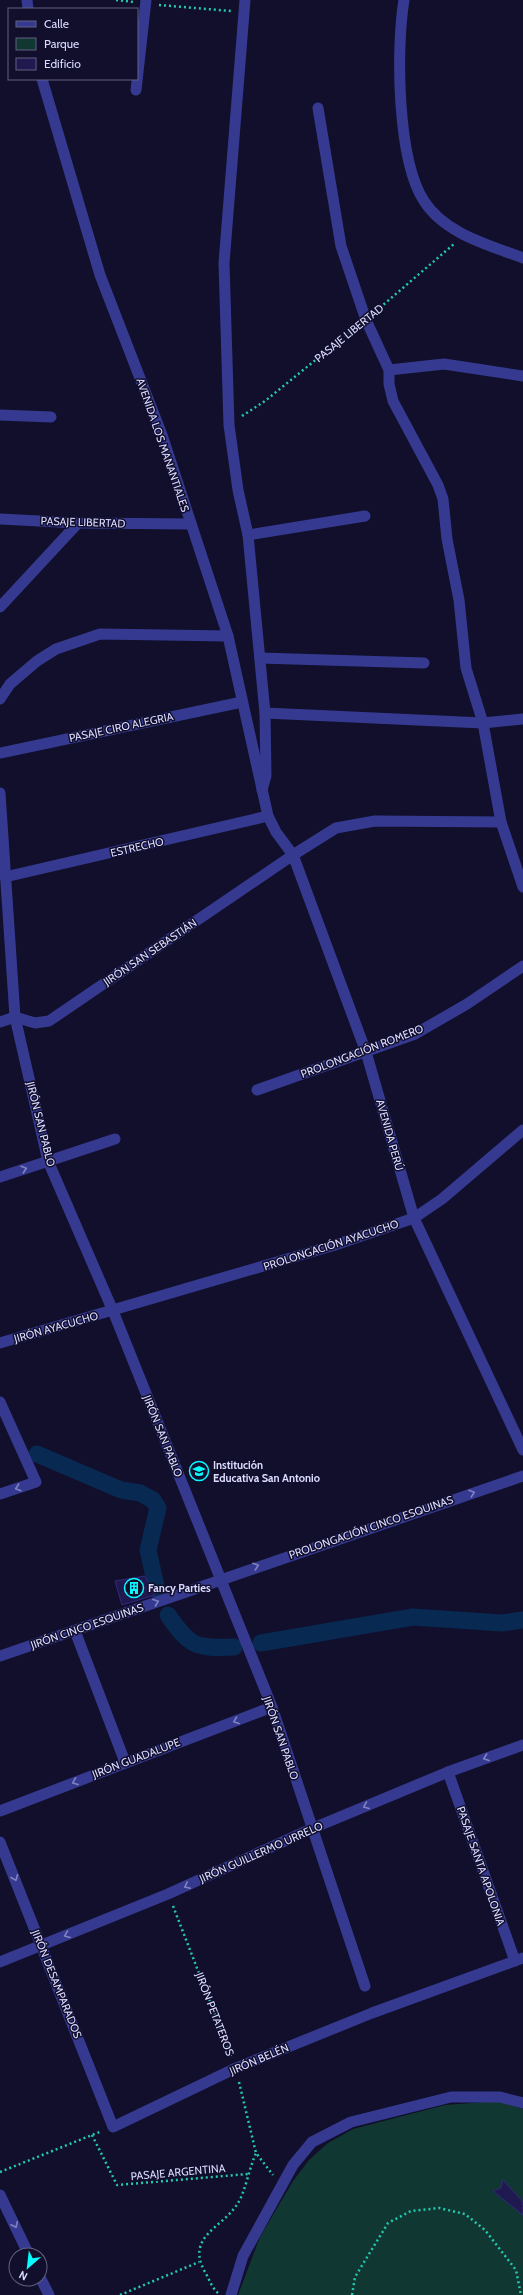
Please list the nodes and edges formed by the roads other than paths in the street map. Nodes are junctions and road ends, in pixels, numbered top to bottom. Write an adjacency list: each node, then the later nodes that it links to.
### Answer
1 (245, 0): 18 (street)
2 (404, 0): 9 (street)
3 (146, 2): 4 (street)
4 (138, 72)
5 (42, 80): 17 (street, AVENIDA LOS MANANTIALES)
6 (137, 80): 7 (street)
7 (136, 90)
8 (318, 108): 10 (street)
9 (523, 258)
10 (389, 370): 11 (street); 27 (street)
11 (523, 376)
12 (0, 415): 13 (street)
13 (51, 417)
14 (365, 516): 18 (street)
15 (0, 519): 16 (street, PASAJE LIBERTAD)
16 (78, 523): 17 (street, PASAJE LIBERTAD); 19 (street)
17 (191, 524): 20 (street, AVENIDA LOS MANANTIALES)
18 (248, 535): 21 (street)
19 (0, 608)
20 (228, 636): 23 (street); 24 (street, AVENIDA LOS MANANTIALES)
21 (260, 658): 22 (street); 25 (street)
22 (424, 663)
23 (0, 699)
24 (242, 702): 28 (street, PASAJE CIRO ALEGRIA); 29 (street, AVENIDA LOS MANANTIALES)
25 (265, 713): 27 (street); 29 (street)
26 (523, 719): 27 (street)
27 (483, 723): 32 (street)
28 (0, 753)
29 (262, 790): 31 (street, AVENIDA LOS MANANTIALES)
30 (0, 793): 34 (street, JIRÓN SAN PABLO)
31 (268, 816): 33 (street, AVENIDA PERÚ); 34 (street, ESTRECHO)
32 (501, 822): 33 (street, JIRÓN SAN SEBASTIÁN); 35 (street)
33 (293, 855): 37 (street, JIRÓN SAN SEBASTIÁN); 39 (street, AVENIDA PERÚ)
34 (5, 877): 37 (street, JIRÓN SAN PABLO)
35 (523, 887)
36 (523, 966): 39 (street, PROLONGACIÓN ROMERO)
37 (15, 1017): 38 (street); 43 (street, JIRÓN SAN PABLO)
38 (0, 1022)
39 (366, 1052): 40 (street, PROLONGACIÓN ROMERO); 45 (street, AVENIDA PERÚ)
40 (257, 1090)
41 (523, 1130): 45 (street, PROLONGACIÓN AYACUCHO)
42 (115, 1139): 43 (street)
43 (48, 1161): 44 (street, one-way to 43); 46 (street, JIRÓN SAN PABLO)
44 (0, 1177)
45 (414, 1218): 46 (street, PROLONGACIÓN AYACUCHO); 49 (street, AVENIDA PERÚ)
46 (113, 1311): 47 (street, JIRÓN AYACUCHO); 52 (street, JIRÓN SAN PABLO)
47 (0, 1343)
48 (0, 1402): 51 (street, one-way to 51)
49 (523, 1450)
50 (523, 1476): 52 (street, PROLONGACIÓN CINCO ESQUINAS, one-way to 50)
51 (0, 1494)
52 (219, 1579): 53 (street, JIRÓN CINCO ESQUINAS, one-way to 52); 55 (street, JIRÓN SAN PABLO)
53 (75, 1631): 54 (street, JIRÓN CINCO ESQUINAS); 57 (street)
54 (0, 1656)
55 (272, 1707): 57 (street, JIRÓN GUADALUPE, one-way to 57); 60 (street, JIRÓN SAN PABLO)
56 (523, 1745): 58 (street, JIRÓN GUILLERMO URRELO, one-way to 58)
57 (124, 1762): 59 (street, JIRÓN GUADALUPE, one-way to 59)
58 (448, 1772): 60 (street, JIRÓN GUILLERMO URRELO, one-way to 60); 63 (street, PASAJE SANTA APOLONIA)
59 (0, 1811)
60 (311, 1829): 62 (street, JIRÓN GUILLERMO URRELO, one-way to 62); 65 (street, JIRÓN SAN PABLO)
61 (0, 1842): 62 (street, JIRÓN DESAMPARADOS, one-way to 62)
62 (42, 1945): 64 (street, JIRÓN GUILLERMO URRELO); 67 (street, JIRÓN DESAMPARADOS)
63 (519, 1960): 67 (street, JIRÓN BELÉN)
64 (0, 1962)
65 (365, 1986)
66 (523, 2103): 70 (street)
67 (113, 2127)
68 (0, 2195): 69 (street, one-way to 69)
69 (25, 2247)
70 (231, 2295)

